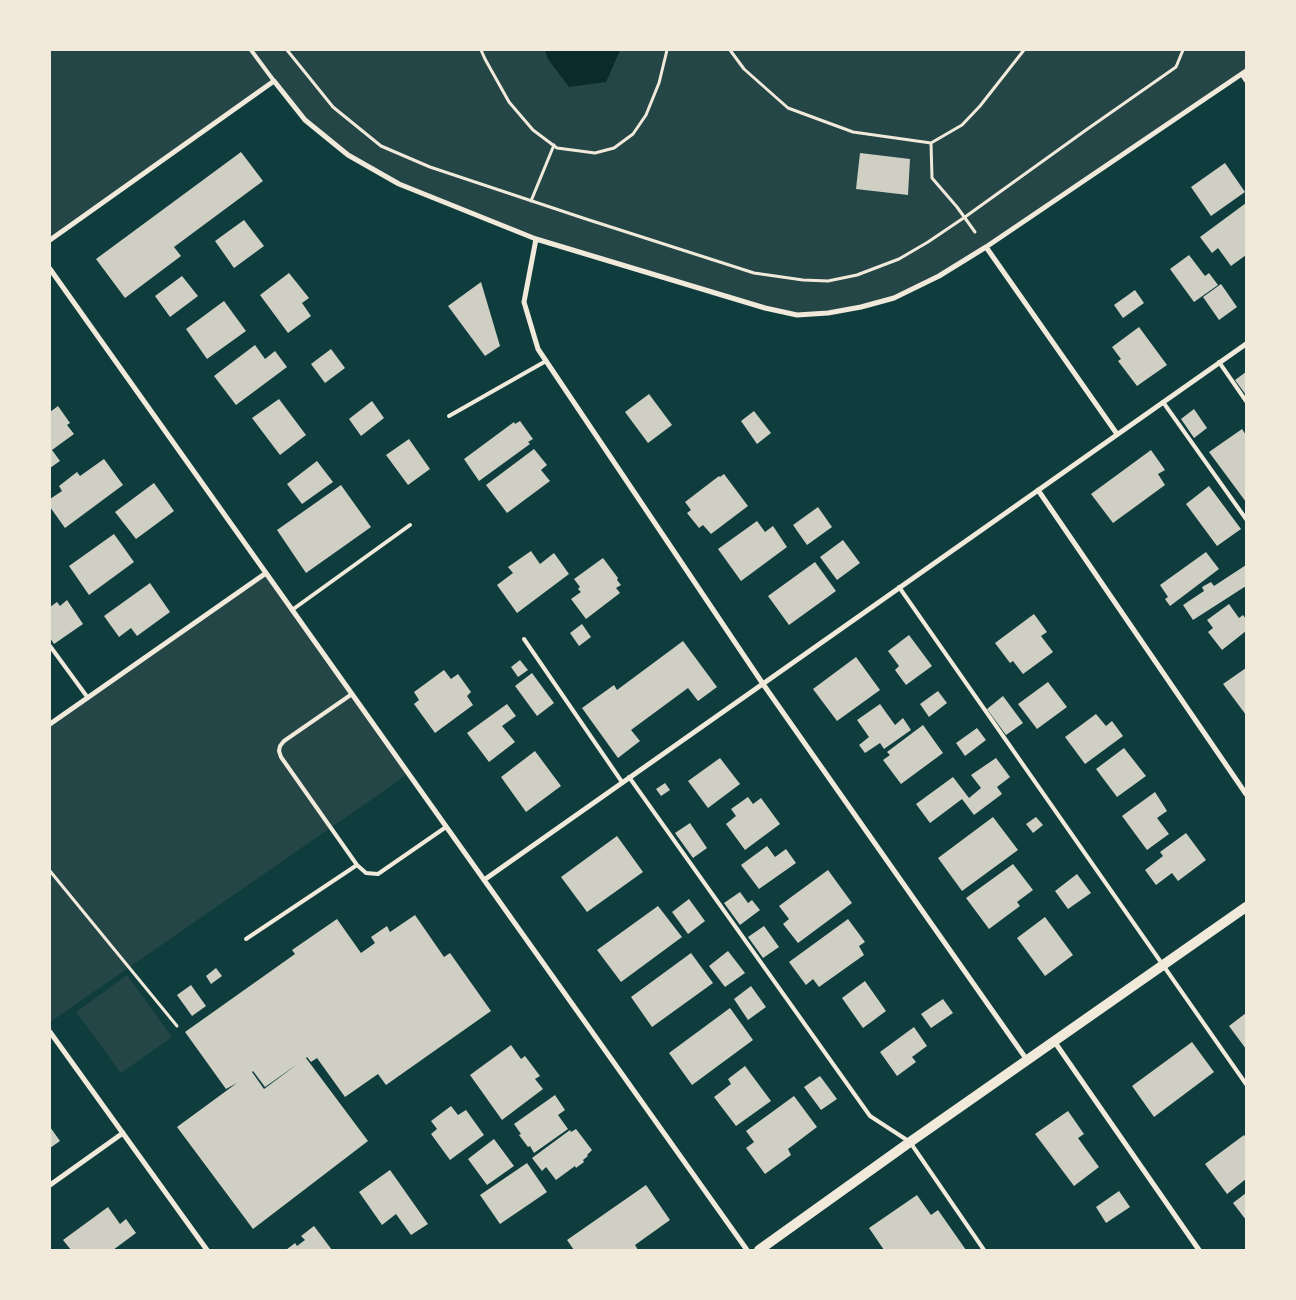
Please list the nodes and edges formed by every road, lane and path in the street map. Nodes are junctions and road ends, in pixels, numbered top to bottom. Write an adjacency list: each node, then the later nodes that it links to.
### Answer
1 (251, 50): 10 (lane)
2 (288, 50): 13 (path)
3 (481, 50): 12 (path)
4 (667, 50): 12 (path)
5 (730, 50): 11 (path)
6 (1024, 50): 11 (path)
7 (1183, 50): 14 (path)
8 (1244, 73): 9 (street); 17 (street)
9 (1246, 80)
10 (274, 81): 15 (street); 16 (street)
11 (931, 143): 14 (path)
12 (554, 145): 13 (path)
13 (531, 201): 14 (path)
14 (965, 217): 17 (path)
15 (536, 239): 17 (street); 20 (street)
16 (50, 240)
17 (986, 247): 25 (street)
18 (50, 269): 29 (street)
19 (1246, 344): 21 (street)
20 (546, 361): 24 (lane); 34 (street)
21 (1219, 362): 22 (lane); 23 (street)
22 (1246, 400)
23 (1163, 402): 25 (street); 27 (lane)
24 (449, 416)
25 (1117, 434): 26 (street)
26 (1038, 490): 30 (street); 40 (street)
27 (1246, 520)
28 (410, 525): 31 (lane)
29 (266, 573): 31 (street); 36 (street)
30 (899, 587): 34 (street); 47 (lane)
31 (292, 610): 35 (street)
32 (524, 639): 39 (lane)
33 (50, 646): 36 (lane)
34 (763, 684): 38 (street); 51 (street)
35 (352, 694): 41 (street); 42 (lane)
36 (88, 698): 37 (street)
37 (50, 724)
38 (629, 777): 39 (street); 54 (lane)
39 (622, 782): 44 (street)
40 (1246, 794)
41 (446, 826): 42 (lane); 44 (street)
42 (357, 865): 46 (lane)
43 (50, 870): 48 (path)
44 (484, 880): 57 (street)
45 (1246, 907): 47 (main road)
46 (246, 939)
47 (1164, 965): 50 (main road); 52 (lane)
48 (178, 1026)
49 (50, 1032): 53 (street)
50 (1054, 1041): 51 (main road); 60 (street)
51 (1027, 1060): 54 (main road)
52 (1246, 1084)
53 (123, 1134): 55 (street); 56 (street)
54 (910, 1142): 58 (main road); 59 (lane)
55 (50, 1185)
56 (207, 1250)
57 (747, 1250)
58 (759, 1250)
59 (984, 1250)
60 (1200, 1250)

